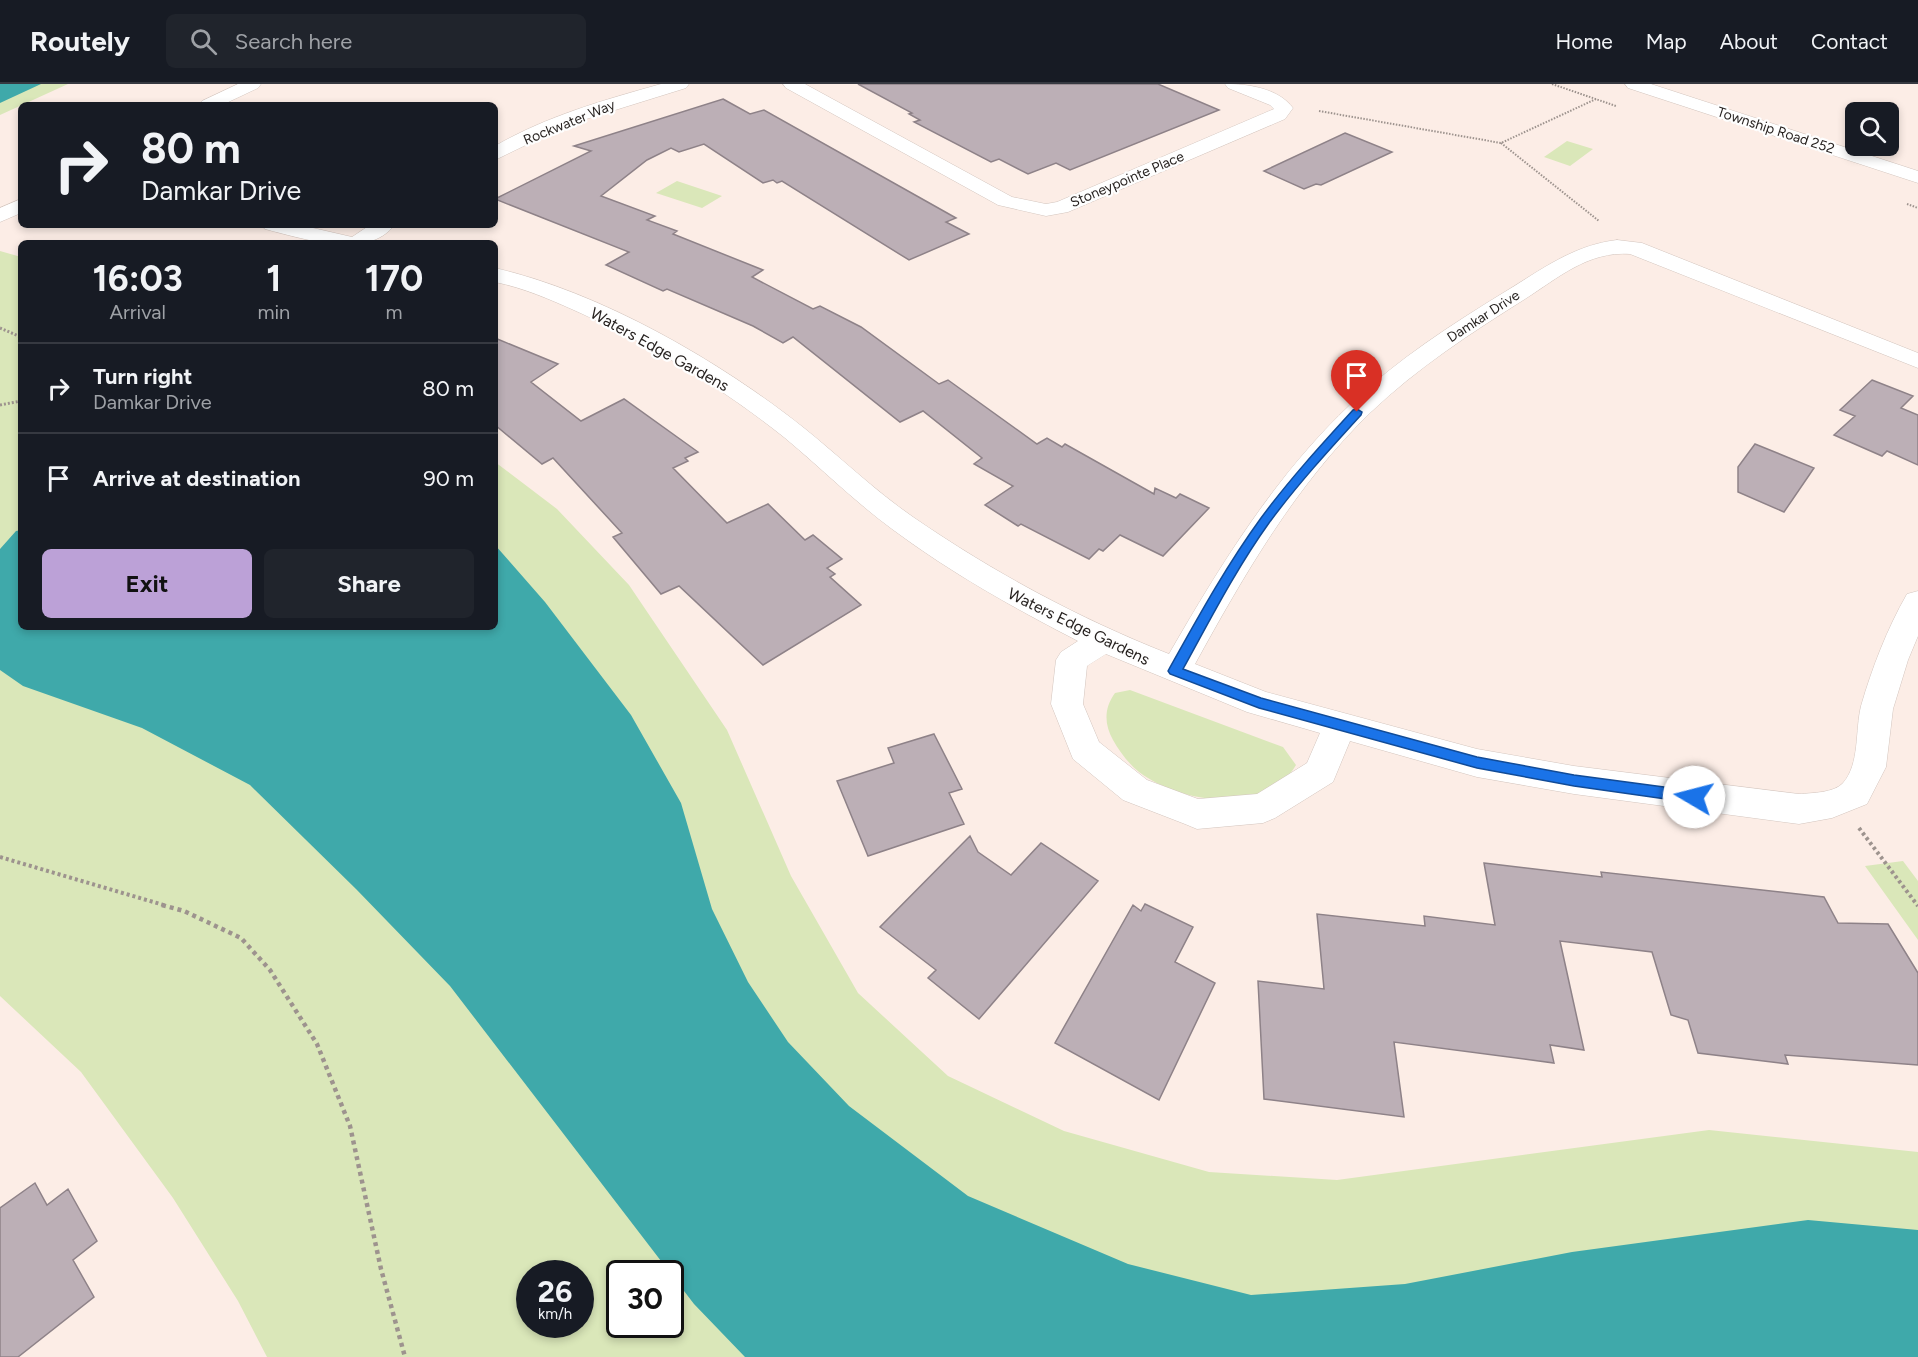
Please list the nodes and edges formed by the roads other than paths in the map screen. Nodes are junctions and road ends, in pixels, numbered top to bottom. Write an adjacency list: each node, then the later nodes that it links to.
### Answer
1 (252, 84): 6 (street)
2 (680, 84): 7 (street, Rockwater Way)
3 (792, 84): 4 (street, Stoneypointe Place)
4 (1234, 84)
5 (1634, 84): 8 (street, Township Road 252)
6 (214, 102)
7 (498, 153)
8 (1918, 177)
9 (18, 207): 10 (street)
10 (0, 216)
11 (286, 228): 13 (street)
12 (379, 228): 14 (street)
13 (340, 240)
14 (359, 240)
15 (498, 276): 18 (street, Waters Edge Gardens)
16 (1918, 361): 19 (street, Damkar Drive)
17 (1918, 602): 20 (street, Waters Edge Gardens)
18 (1104, 641): 19 (street, Waters Edge Gardens); 20 (street)
19 (1175, 671): 20 (street, Waters Edge Gardens)
20 (1339, 726)

